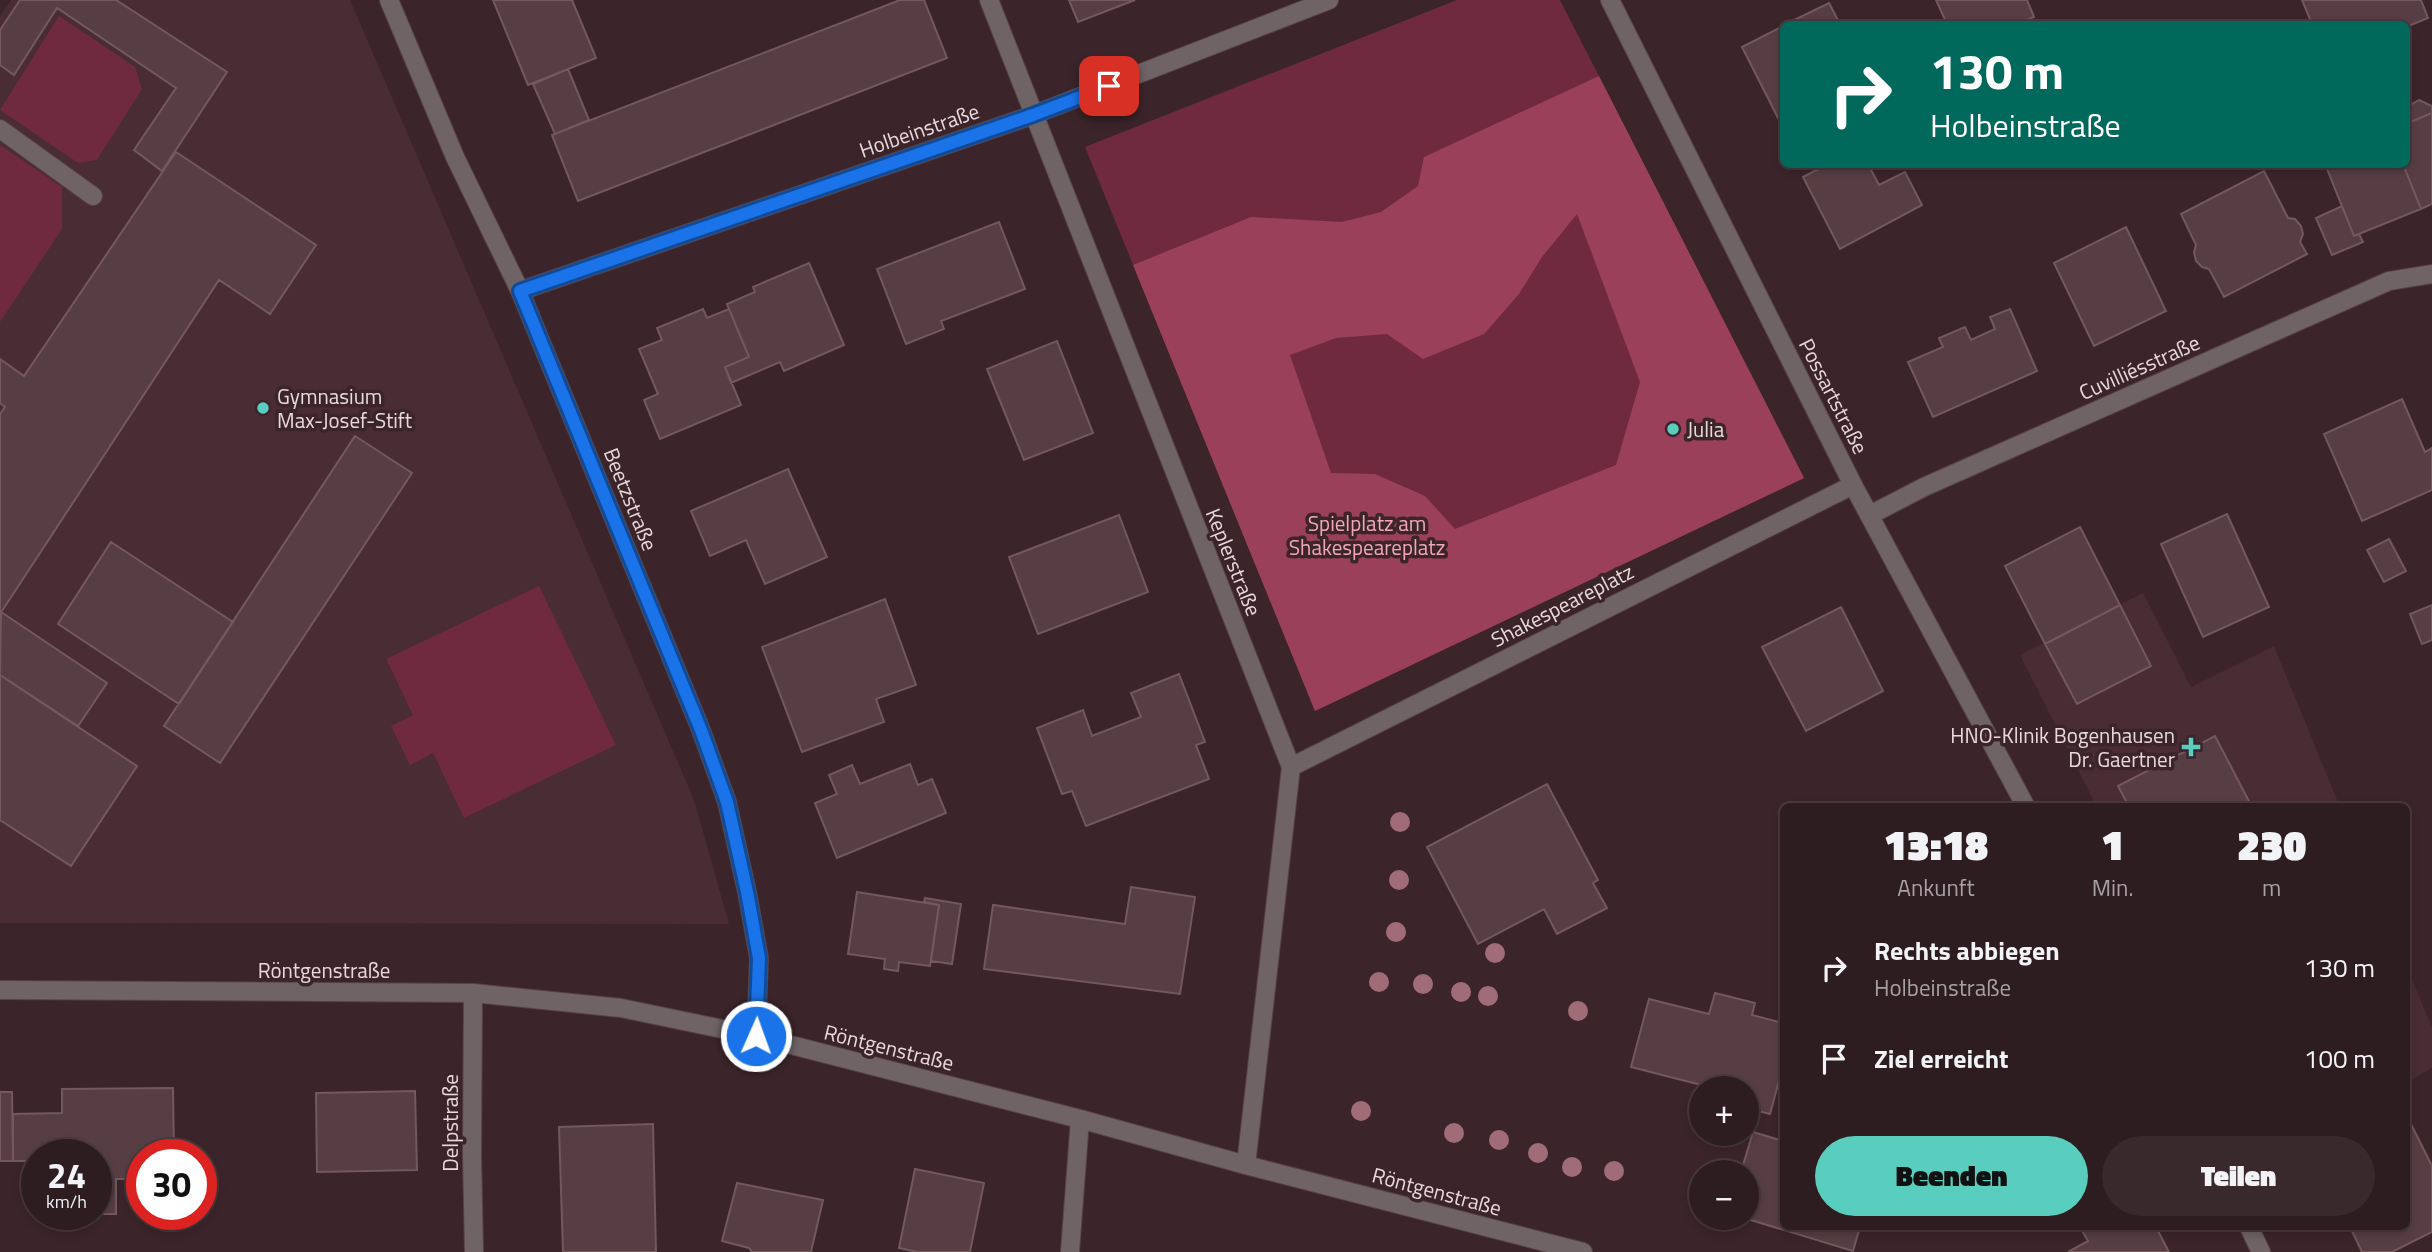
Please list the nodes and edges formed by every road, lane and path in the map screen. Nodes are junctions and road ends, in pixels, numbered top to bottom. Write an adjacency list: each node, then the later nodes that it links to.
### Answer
1 (389, 0): 9 (street, Beetzstraße)
2 (989, 0): 5 (street, Keplerstraße)
3 (1329, 0): 5 (street, Holbeinstraße)
4 (1612, 1): 10 (street, Possartstraße)
5 (1033, 115): 9 (street, Holbeinstraße); 12 (street, Keplerstraße)
6 (0, 129): 7 (street)
7 (93, 196)
8 (2432, 274): 11 (street, Cuvilliésstraße)
9 (520, 291): 16 (street, Beetzstraße)
10 (1853, 485): 11 (street, Possartstraße); 12 (street, Shakespeareplatz)
11 (1870, 514): 13 (street, Possartstraße)
12 (1291, 767): 18 (street, Keplerstraße)
13 (2024, 803)
14 (0, 990): 15 (street, Röntgenstraße)
15 (473, 993): 16 (street, Röntgenstraße); 20 (street, Delpstraße)
16 (756, 1036): 17 (street, Röntgenstraße)
17 (1080, 1119): 18 (street, Röntgenstraße); 21 (street)
18 (1246, 1165): 22 (street, Röntgenstraße)
19 (2250, 1230): 23 (street)
20 (474, 1252)
21 (1070, 1252)
22 (1583, 1252)
23 (2261, 1252)

